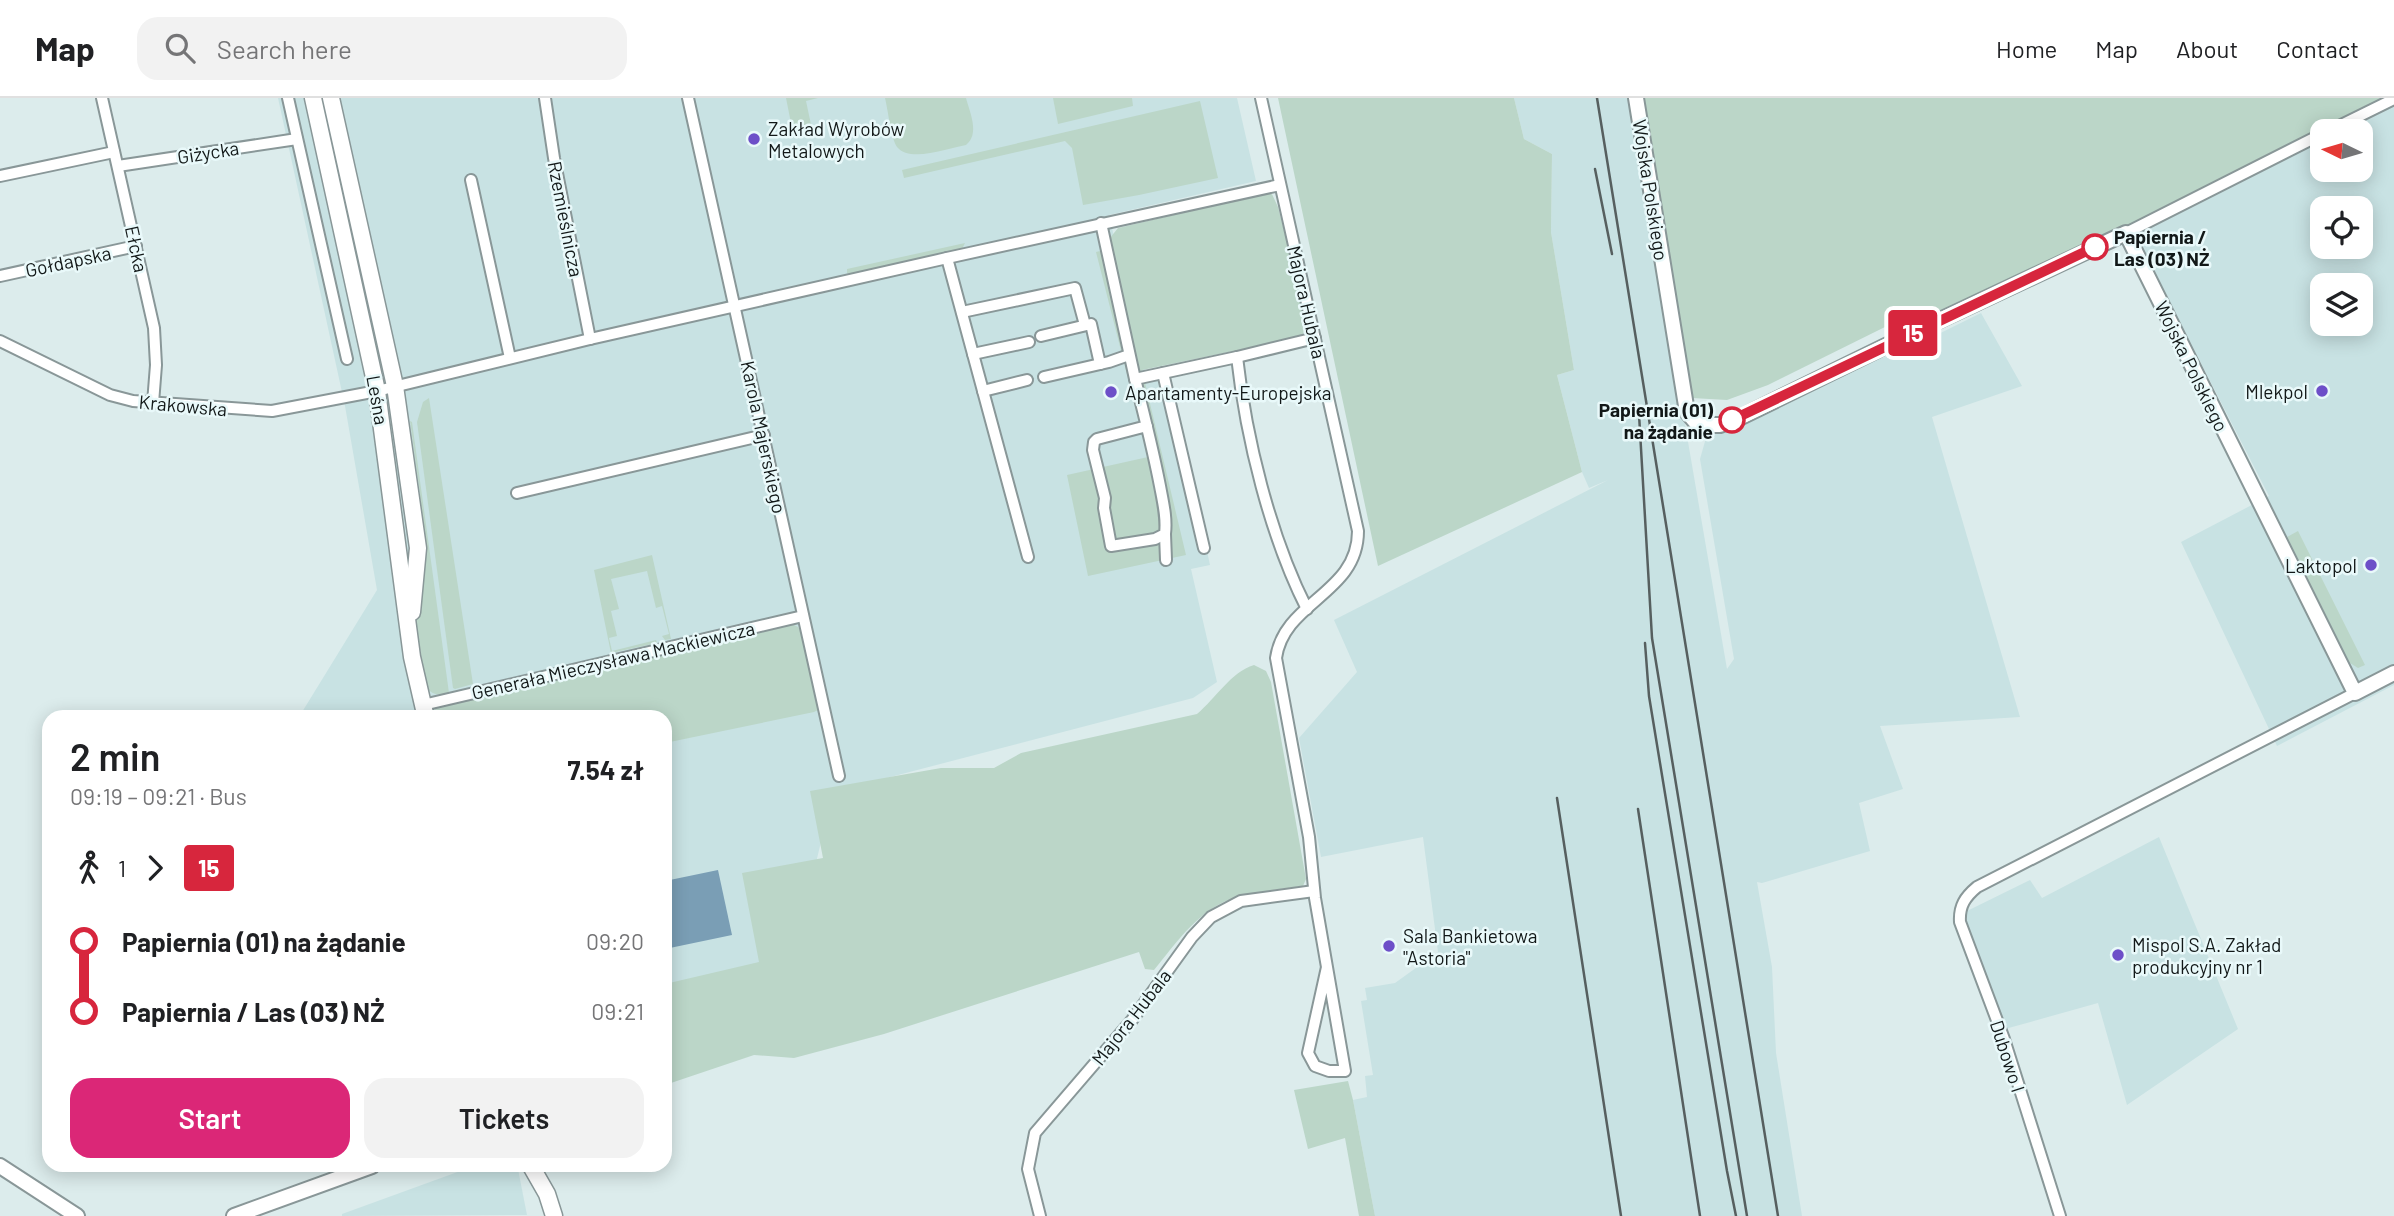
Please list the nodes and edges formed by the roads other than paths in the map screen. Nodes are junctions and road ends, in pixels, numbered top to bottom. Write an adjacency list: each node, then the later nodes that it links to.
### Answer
1 (102, 98): 13 (street, Ełcka)
2 (288, 98): 11 (street, Leśna)
3 (313, 98): 42 (main road, Leśna)
4 (331, 98): 41 (main road, Leśna)
5 (545, 98): 28 (street, Rzemieślnicza)
6 (688, 98): 23 (street, Karola Majerskiego)
7 (1261, 98): 17 (street, Majora Hubala)
8 (1636, 98): 19 (street, Wojska Polskiego)
9 (2394, 99): 10 (street)
10 (2353, 119)
11 (297, 139): 14 (street, Giżycka); 35 (street, Leśna)
12 (2310, 140): 19 (street)
13 (114, 152): 14 (street, Ełcka); 15 (street)
14 (118, 166): 20 (street, Ełcka)
15 (0, 176)
16 (471, 180): 34 (street)
17 (1280, 185): 18 (street, Krakowska); 27 (street, Majora Hubala)
18 (1101, 223): 21 (street, Krakowska); 32 (street)
19 (2126, 233): 55 (street, Wojska Polskiego)
20 (136, 246): 22 (street, Gołdapska); 44 (street, Ełcka)
21 (947, 258): 23 (street, Krakowska); 24 (street)
22 (0, 276)
23 (736, 307): 28 (street, Krakowska); 46 (street, Karola Majerskiego)
24 (962, 312): 25 (street); 31 (street)
25 (1085, 325): 26 (street); 36 (street)
26 (1041, 336)
27 (1315, 338): 33 (street); 52 (street, Majora Hubala)
28 (590, 339): 34 (street, Krakowska)
29 (0, 341): 44 (street, Krakowska)
30 (1029, 342): 31 (street)
31 (973, 354): 43 (street)
32 (1129, 355): 36 (street); 39 (street)
33 (1237, 357): 37 (street); 52 (street)
34 (510, 358): 41 (street, Krakowska)
35 (347, 359)
36 (1100, 364): 38 (street)
37 (1163, 373): 39 (street); 49 (street)
38 (1044, 377)
39 (1135, 379): 45 (street)
40 (1027, 380): 43 (street)
41 (394, 386): 42 (street, Krakowska); 57 (main road, Leśna)
42 (377, 391): 44 (street, Krakowska); 56 (main road, Leśna)
43 (983, 391): 50 (street)
44 (153, 403)
45 (1147, 426): 48 (street); 48 (street)
46 (764, 435): 47 (street); 53 (street, Karola Majerskiego)
47 (517, 493)
48 (1165, 534): 51 (street)
49 (1204, 548)
50 (1028, 557)
51 (1166, 559)
52 (1307, 609): 60 (street, Majora Hubala)
53 (803, 616): 58 (street, Generała Mieczysława Mackiewicza); 59 (street, Karola Majerskiego)
54 (2394, 673): 55 (street)
55 (2355, 693): 73 (street, Dubowo I)
56 (425, 710)
57 (425, 710)
58 (429, 710)
59 (839, 776)
60 (1314, 891): 61 (street, Majora Hubala); 72 (street, Majora Hubala)
61 (1327, 967): 61 (street, Majora Hubala)
62 (0, 1166): 68 (street)
63 (356, 1172): 67 (street)
64 (534, 1172): 66 (main road)
65 (543, 1172): 66 (main road)
66 (547, 1195): 71 (main road)
67 (268, 1205): 69 (street); 70 (street)
68 (77, 1216)
69 (234, 1216)
70 (251, 1216)
71 (554, 1216)
72 (1040, 1216)
73 (2060, 1216)

